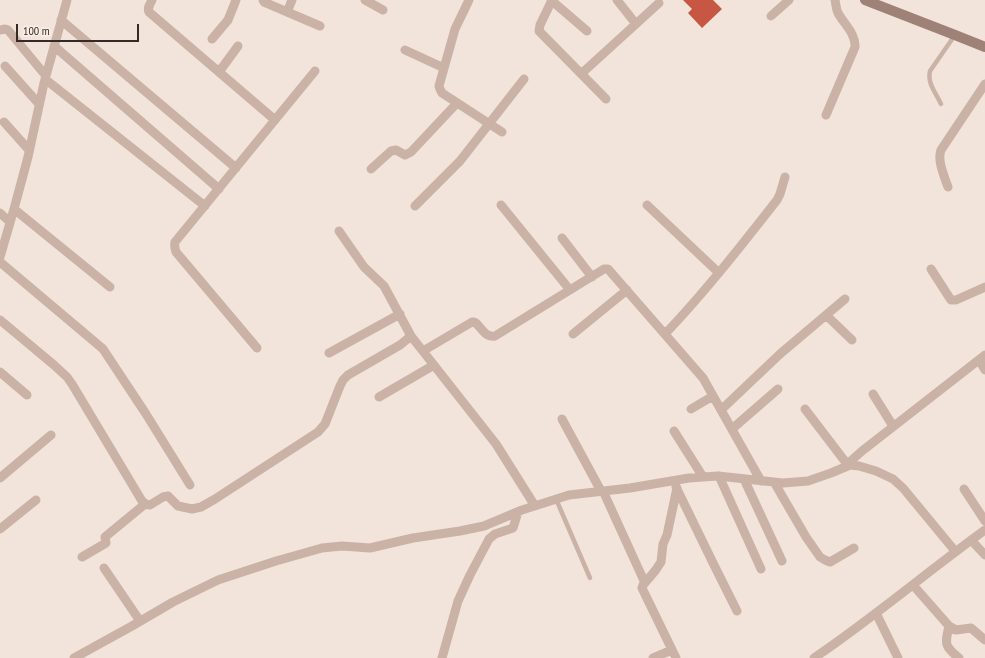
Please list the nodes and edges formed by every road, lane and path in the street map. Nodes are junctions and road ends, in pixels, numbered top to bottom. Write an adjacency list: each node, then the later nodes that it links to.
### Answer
1 (66, 0): 17 (street)
2 (152, 0): 31 (street)
3 (236, 0): 23 (street)
4 (263, 0): 15 (street)
5 (292, 0): 15 (street)
6 (366, 0): 14 (street)
7 (469, 0): 29 (street)
8 (551, 0): 21 (street); 32 (street)
9 (617, 0): 18 (street)
10 (789, 0): 16 (street)
11 (835, 0): 40 (street)
12 (865, 0): 22 (street)
13 (658, 3): 18 (street)
14 (384, 10)
15 (287, 12): 19 (street)
16 (772, 16)
17 (61, 20): 24 (street); 46 (street)
18 (636, 24): 32 (street)
19 (320, 26)
20 (0, 30): 33 (street)
21 (587, 31)
22 (955, 35): 26 (street); 39 (lane)
23 (212, 39)
24 (54, 46): 33 (street); 50 (street)
25 (238, 46): 31 (street)
26 (985, 47)
27 (405, 50): 29 (street)
28 (5, 66): 38 (street)
29 (444, 68): 37 (street)
30 (316, 71): 41 (street)
31 (219, 72): 41 (street)
32 (581, 74): 36 (street)
33 (45, 78): 38 (street); 52 (street)
34 (524, 79): 43 (street)
35 (985, 84): 49 (street)
36 (606, 99)
37 (458, 103): 43 (street); 47 (street)
38 (39, 104): 45 (street)
39 (941, 104)
40 (826, 115)
41 (275, 120): 46 (street)
42 (4, 122): 45 (street)
43 (489, 124): 44 (street); 53 (street)
44 (502, 132)
45 (30, 150): 55 (street)
46 (236, 168): 50 (street)
47 (370, 169)
48 (785, 177): 63 (street)
49 (948, 187)
50 (219, 189): 52 (street)
51 (501, 205): 67 (street)
52 (205, 206): 77 (street)
53 (415, 206)
54 (647, 206): 63 (street)
55 (14, 209): 57 (street); 66 (street)
56 (0, 213): 57 (street)
57 (10, 222): 60 (street)
58 (339, 231): 70 (street)
59 (562, 238): 64 (street)
60 (0, 257)
61 (0, 262): 104 (street)
62 (931, 269): 65 (street)
63 (719, 273): 74 (street)
64 (592, 276): 67 (street); 68 (street)
65 (985, 286)
66 (110, 287)
67 (570, 290): 78 (street)
68 (627, 290): 73 (street); 74 (street)
69 (845, 299): 71 (street)
70 (400, 314): 75 (street); 79 (street)
71 (826, 315): 76 (street); 91 (street)
72 (0, 320): 110 (street)
73 (573, 334)
74 (665, 334): 87 (street)
75 (411, 336): 78 (street); 110 (street)
76 (852, 340)
77 (257, 348)
78 (423, 351): 81 (street)
79 (330, 352)
80 (982, 357): 82 (street); 93 (street)
81 (434, 365): 88 (street); 111 (street)
82 (985, 370)
83 (0, 372): 86 (street)
84 (778, 389): 94 (street)
85 (873, 394): 93 (street)
86 (27, 395)
87 (714, 396): 89 (street); 91 (street)
88 (379, 397)
89 (691, 409)
90 (805, 409): 97 (street)
91 (721, 410): 94 (street)
92 (562, 419): 107 (street)
93 (893, 426): 97 (street)
94 (732, 429): 102 (street)
95 (674, 431): 99 (street)
96 (51, 435): 100 (street)
97 (846, 466): 103 (street); 118 (street)
98 (719, 476): 99 (street); 101 (street); 123 (street)
99 (703, 477): 105 (street)
100 (0, 478)
101 (744, 479): 102 (street); 121 (street)
102 (762, 480): 103 (street)
103 (774, 482): 117 (street)
104 (190, 484)
105 (676, 484): 107 (street); 125 (street); 127 (street)
106 (964, 489): 113 (street)
107 (602, 491): 108 (street); 125 (street)
108 (556, 499): 111 (street); 124 (lane)
109 (36, 500): 114 (street)
110 (145, 504): 120 (street)
111 (535, 506): 112 (street)
112 (518, 512): 129 (street); 134 (street)
113 (985, 520)
114 (0, 529)
115 (985, 530): 116 (street)
116 (971, 540): 118 (street); 119 (street)
117 (854, 548)
118 (955, 551): 126 (street)
119 (985, 555)
120 (82, 557)
121 (782, 561)
122 (104, 568): 129 (street)
123 (761, 569)
124 (590, 578)
125 (645, 583): 132 (street)
126 (912, 585): 128 (street); 130 (street)
127 (737, 611)
128 (876, 613): 136 (street); 137 (street)
129 (140, 621): 133 (street)
130 (949, 626): 131 (street); 138 (street)
131 (985, 640)
132 (674, 654): 135 (street)
133 (74, 658)
134 (442, 658)
135 (653, 658)
136 (814, 658)
137 (898, 658)
138 (959, 658)

